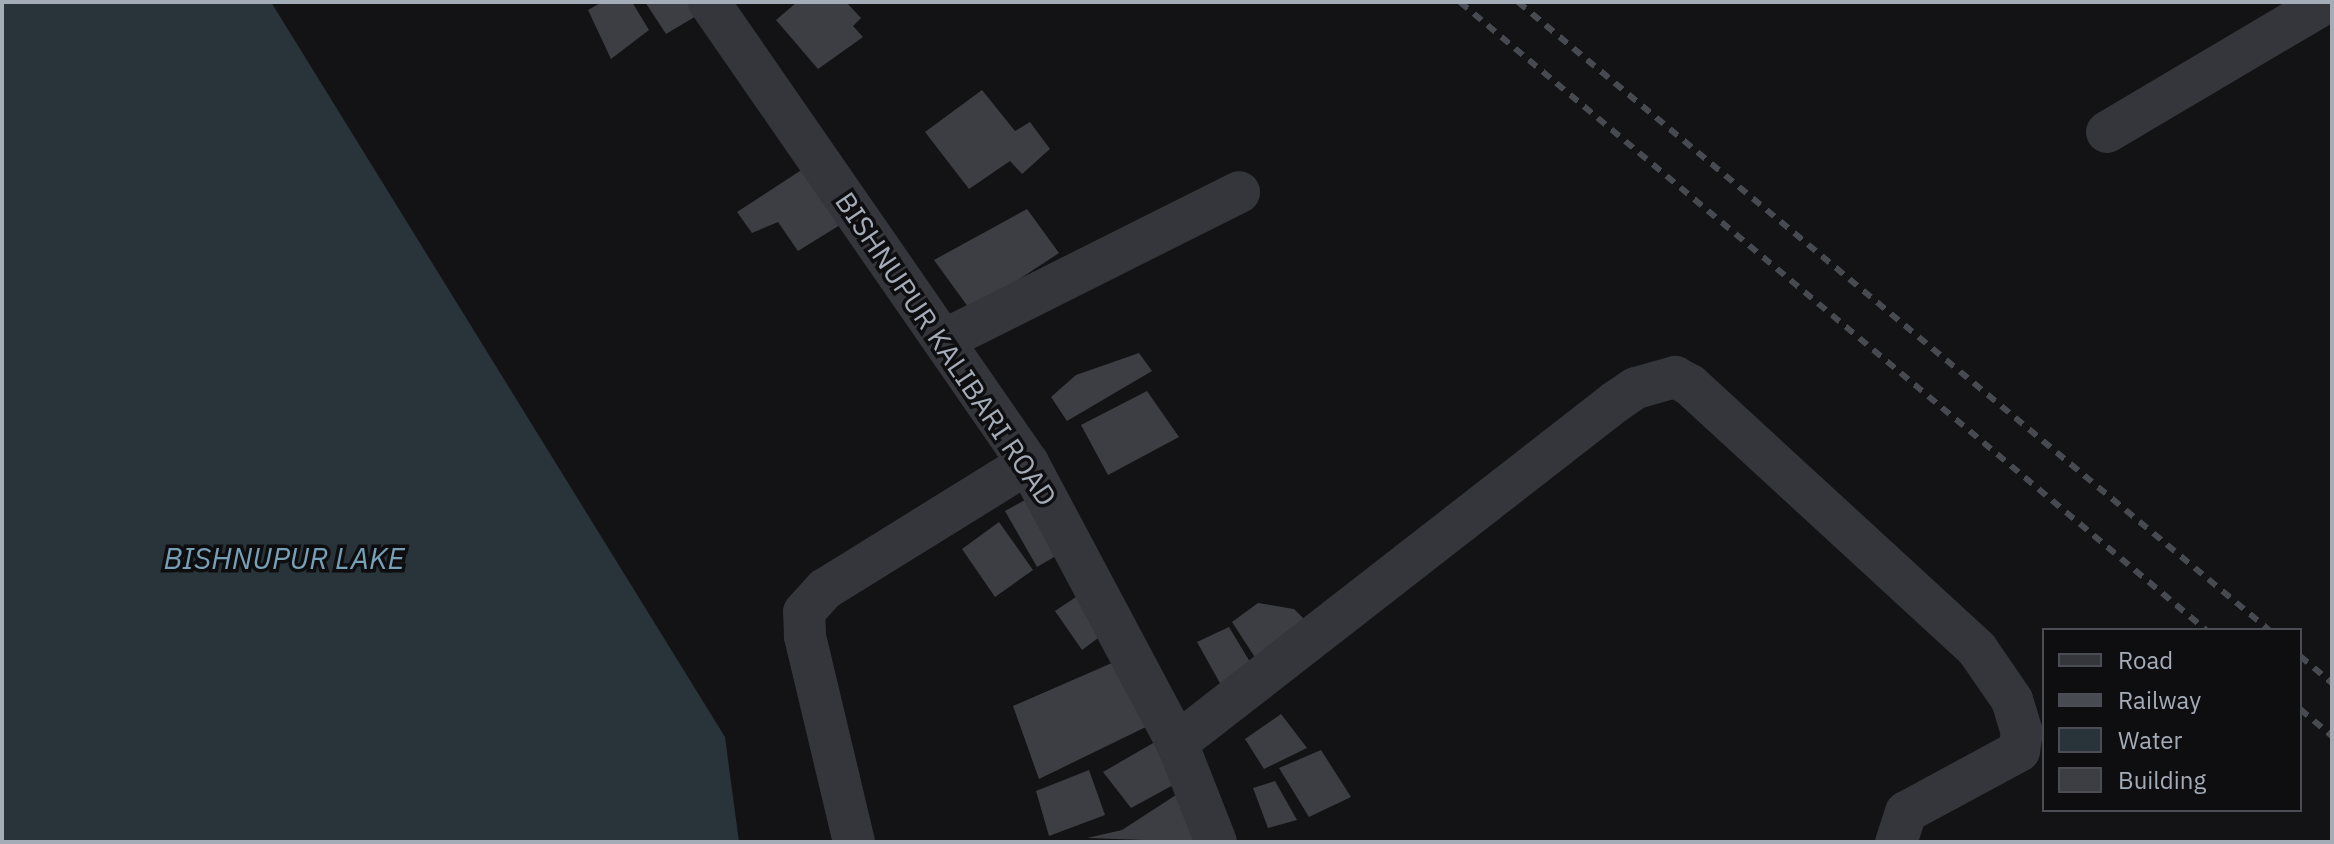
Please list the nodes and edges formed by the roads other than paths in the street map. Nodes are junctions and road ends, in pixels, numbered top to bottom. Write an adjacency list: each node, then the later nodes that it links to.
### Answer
1 (709, 2): 5 (street, BISHNUPUR KALIBARI ROAD)
2 (2327, 2): 3 (street)
3 (2107, 132)
4 (1239, 192): 5 (street)
5 (944, 340): 6 (street, BISHNUPUR KALIBARI ROAD)
6 (1028, 463): 7 (street, BISHNUPUR KALIBARI ROAD); 8 (street)
7 (1177, 743): 9 (street, BISHNUPUR KALIBARI ROAD); 10 (street)
8 (854, 842)
9 (1216, 842)
10 (1896, 842)

